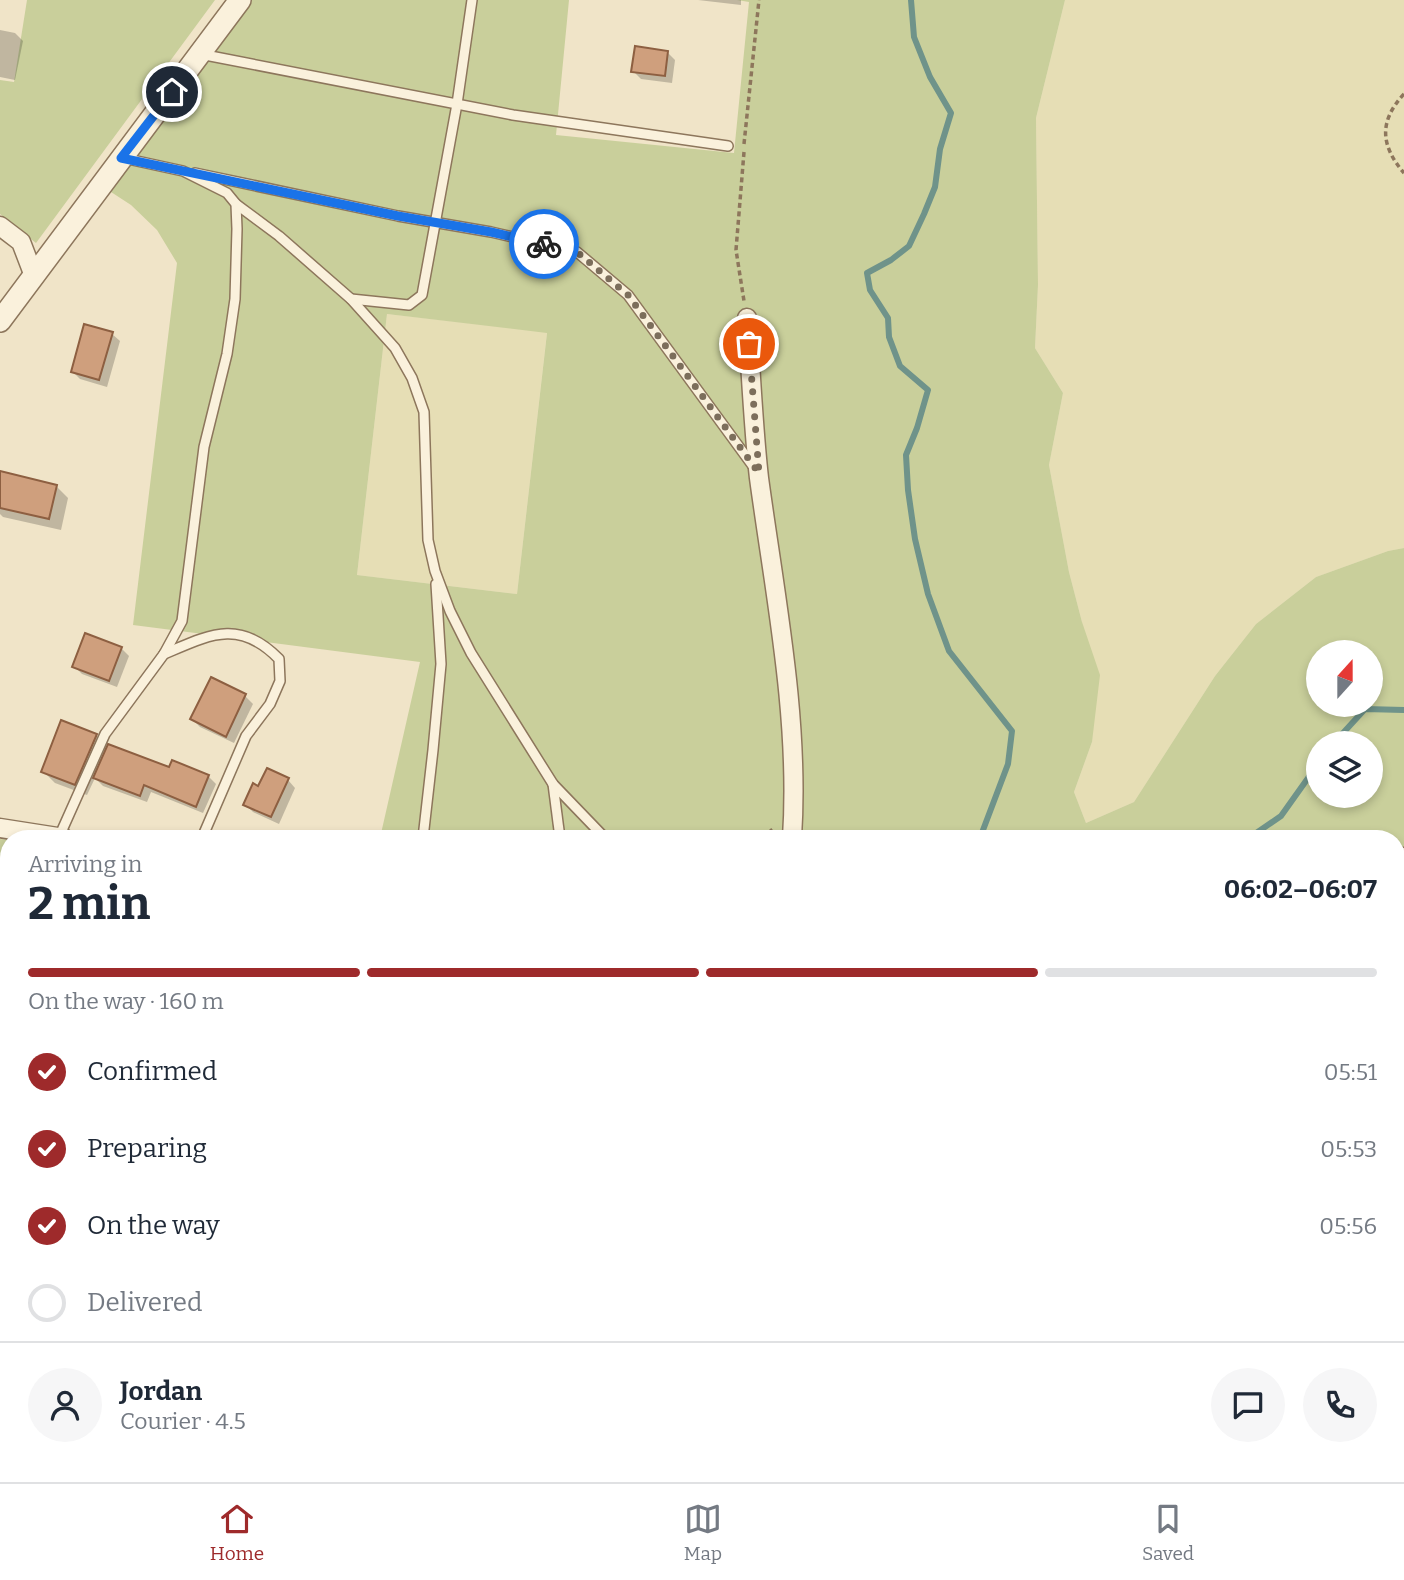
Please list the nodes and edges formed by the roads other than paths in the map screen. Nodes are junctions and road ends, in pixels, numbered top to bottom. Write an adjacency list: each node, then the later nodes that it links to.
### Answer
1 (240, 0): 3 (street)
2 (472, 0): 4 (lane)
3 (200, 54): 4 (lane); 6 (street)
4 (457, 104): 5 (lane); 9 (lane)
5 (728, 146)
6 (121, 158): 7 (lane); 11 (street)
7 (183, 171): 8 (lane); 9 (lane)
8 (236, 204): 12 (lane); 17 (lane)
9 (436, 222): 12 (lane); 15 (lane)
10 (0, 226): 11 (street)
11 (34, 276): 14 (street)
12 (351, 299): 16 (lane)
13 (747, 318): 15 (street)
14 (0, 321)
15 (759, 473): 24 (street)
16 (435, 571): 18 (lane); 21 (lane)
17 (164, 654): 19 (lane); 20 (lane)
18 (553, 784): 22 (lane); 23 (lane)
19 (65, 830)
20 (205, 830)
21 (424, 830)
22 (559, 830)
23 (597, 830)
24 (792, 830)

